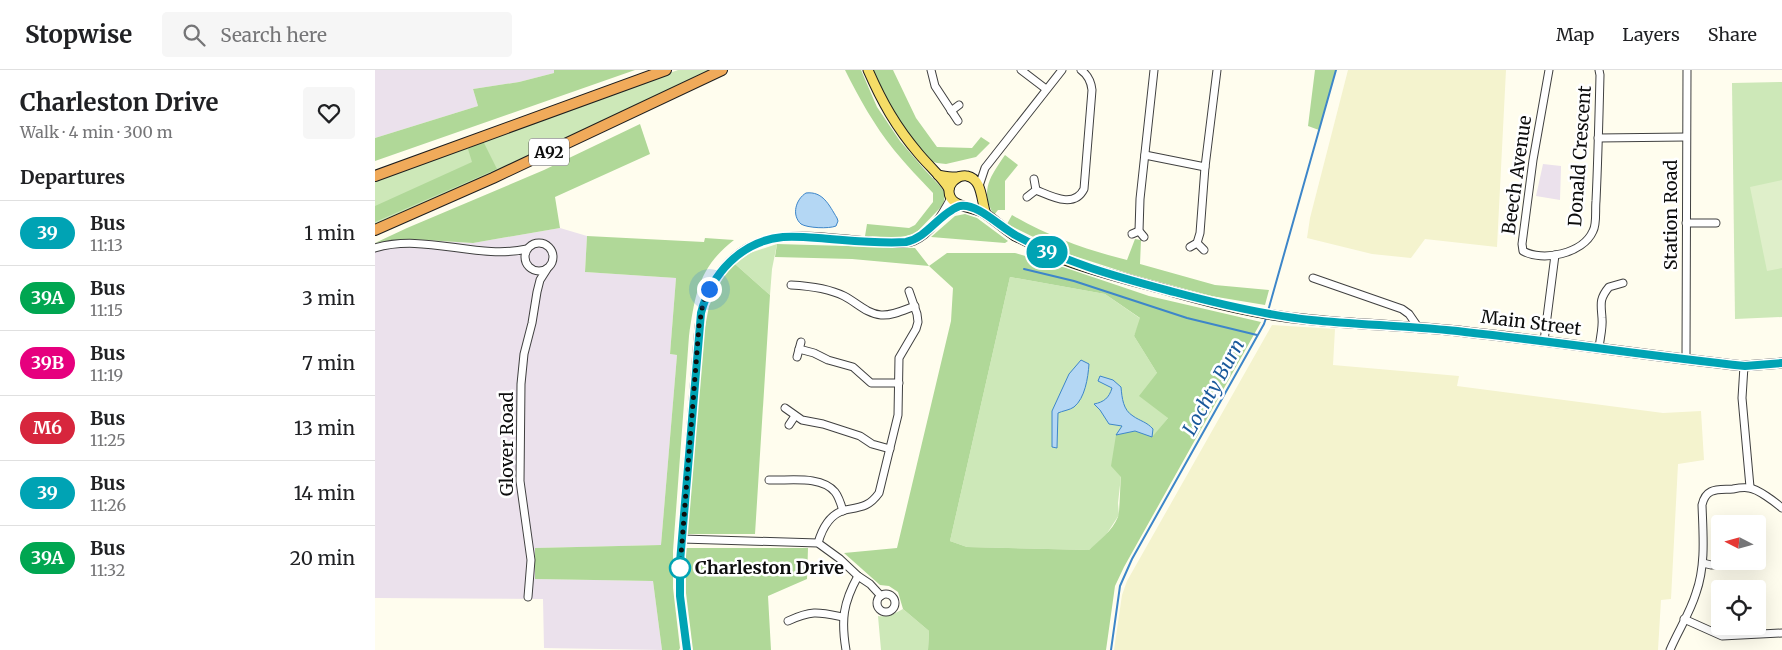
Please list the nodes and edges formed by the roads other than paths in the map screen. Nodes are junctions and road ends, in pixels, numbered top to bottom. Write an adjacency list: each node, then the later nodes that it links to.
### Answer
1 (666, 70): 23 (highway, A92)
2 (722, 70): 35 (highway, A92)
3 (868, 70): 22 (main road)
4 (931, 70): 15 (street)
5 (1021, 70): 13 (street)
6 (1061, 70): 13 (street)
7 (1081, 70): 27 (street)
8 (1154, 70): 19 (street)
9 (1217, 70): 20 (street)
10 (1549, 70): 43 (street, Beech Avenue)
11 (1599, 70): 18 (street, Donald Crescent)
12 (1687, 70): 17 (street, Station Road)
13 (1046, 89): 21 (street)
14 (959, 105): 15 (street)
15 (951, 111): 16 (street)
16 (958, 121)
17 (1687, 137): 18 (street); 34 (street, Station Road)
18 (1598, 138): 43 (street, Donald Crescent)
19 (1145, 155): 20 (street); 36 (street)
20 (1205, 167): 37 (street)
21 (985, 168): 24 (street); 26 (street)
22 (939, 175): 24 (main road); 28 (main road)
23 (375, 176)
24 (964, 176): 26 (main road); 28 (main road)
25 (1034, 179): 27 (street)
26 (980, 189): 30 (main road); 31 (main road)
27 (1035, 190): 29 (street)
28 (950, 194): 30 (main road); 32 (street)
29 (1027, 197)
30 (963, 206): 31 (main road, Main Street); 32 (street)
31 (986, 214): 53 (main road, Main Street)
32 (939, 218): 69 (street)
33 (1716, 222): 34 (street)
34 (1686, 223): 57 (street, Station Road)
35 (375, 230)
36 (1139, 234)
37 (1197, 243): 38 (street); 41 (street)
38 (1190, 247)
39 (375, 248): 42 (street)
40 (527, 249): 42 (street); 44 (street); 45 (street)
41 (1204, 250)
42 (508, 252): 44 (street)
43 (1555, 255): 54 (street)
44 (525, 260): 46 (street)
45 (547, 269): 46 (street); 51 (street, Glover Road)
46 (532, 270): 51 (street, Glover Road)
47 (1313, 278): 53 (street)
48 (1623, 283): 55 (street)
49 (791, 285): 52 (street)
50 (909, 291): 52 (street)
51 (537, 292): 75 (street, Glover Road)
52 (915, 306): 60 (street)
53 (1418, 327): 54 (main road, Main Street)
54 (1545, 341): 55 (main road, Main Street)
55 (1599, 348): 57 (main road, Main Street)
56 (797, 357): 60 (street)
57 (1686, 359): 59 (main road, Main Street)
58 (1782, 363): 59 (main road, Main Street)
59 (1745, 366): 66 (street)
60 (899, 383): 64 (street)
61 (785, 408): 62 (street)
62 (795, 416): 63 (street); 64 (street)
63 (789, 425)
64 (890, 449): 68 (street)
65 (769, 480): 68 (street)
66 (1750, 488): 67 (street); 71 (street)
67 (1782, 508)
68 (843, 511): 70 (street)
69 (681, 539): 70 (street); 80 (street)
70 (818, 543): 73 (street)
71 (1703, 563): 72 (street); 77 (street)
72 (1711, 565)
73 (858, 576): 74 (street); 76 (street)
74 (881, 596)
75 (528, 597)
76 (843, 617): 78 (street); 81 (street)
77 (1684, 619): 79 (street); 82 (street)
78 (788, 621)
79 (1782, 633)
80 (687, 650)
81 (846, 650)
82 (1670, 650)

